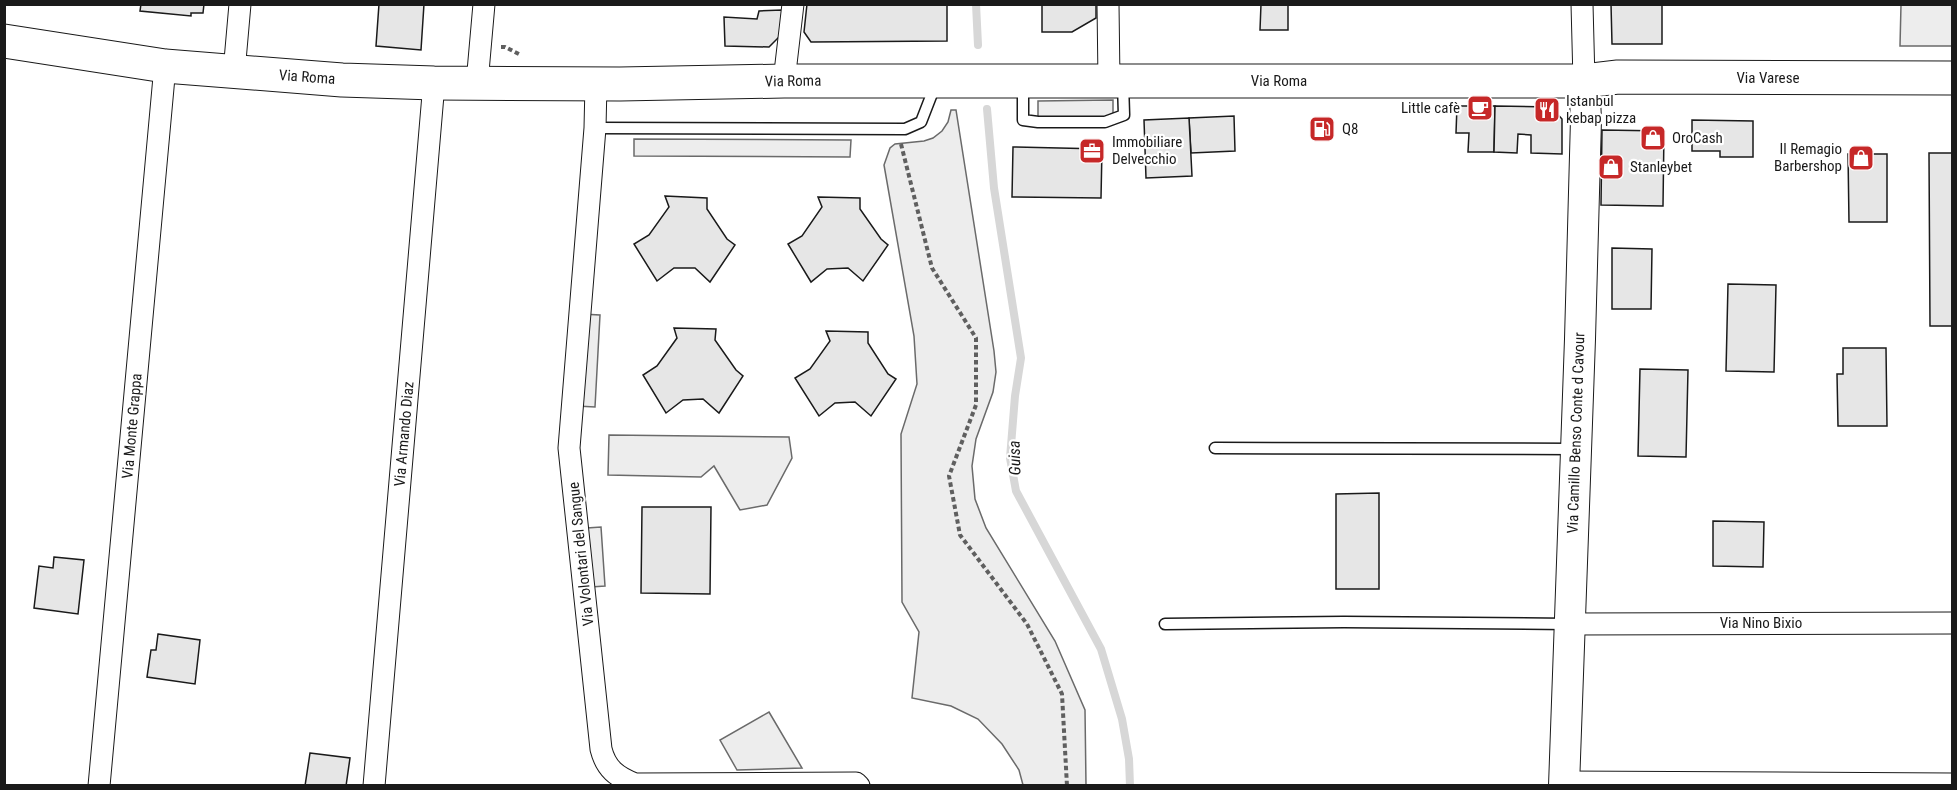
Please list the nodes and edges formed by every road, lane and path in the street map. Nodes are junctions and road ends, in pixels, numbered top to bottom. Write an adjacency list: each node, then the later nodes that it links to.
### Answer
1 (240, 4): 8 (street)
2 (484, 4): 15 (street)
3 (793, 4): 10 (street)
4 (1108, 4): 12 (street)
5 (1582, 4): 13 (street)
6 (4, 41): 7 (main road, Via Roma)
7 (165, 66): 8 (main road, Via Roma); 26 (street, Via Monte Grappa)
8 (234, 72): 14 (main road, Via Roma)
9 (1953, 78): 13 (main road, Via Varese)
10 (784, 81): 11 (main road, Via Roma); 16 (main road, Via Roma)
11 (937, 81): 12 (main road, Via Roma); 18 (lane)
12 (1116, 81): 13 (main road, Via Roma)
13 (1584, 81): 20 (street, Via Camillo Benso Conte d Cavour)
14 (434, 83): 15 (main road, Via Roma); 27 (street, Via Armando Diaz)
15 (477, 83): 16 (main road, Via Roma)
16 (596, 84): 17 (street, Via Volontari del Sangue)
17 (596, 128): 18 (lane); 28 (street, Via Volontari del Sangue)
18 (905, 129): 29 (path)
19 (1215, 448): 20 (lane)
20 (1575, 449): 23 (street, Via Camillo Benso Conte d Cavour)
21 (1953, 623): 23 (street, Via Nino Bixio)
22 (1165, 624): 23 (lane)
23 (1569, 624): 24 (street, Via Camillo Benso Conte d Cavour)
24 (1564, 784): 25 (street)
25 (1953, 784)
26 (99, 786)
27 (374, 786)
28 (859, 786)
29 (1067, 786)

